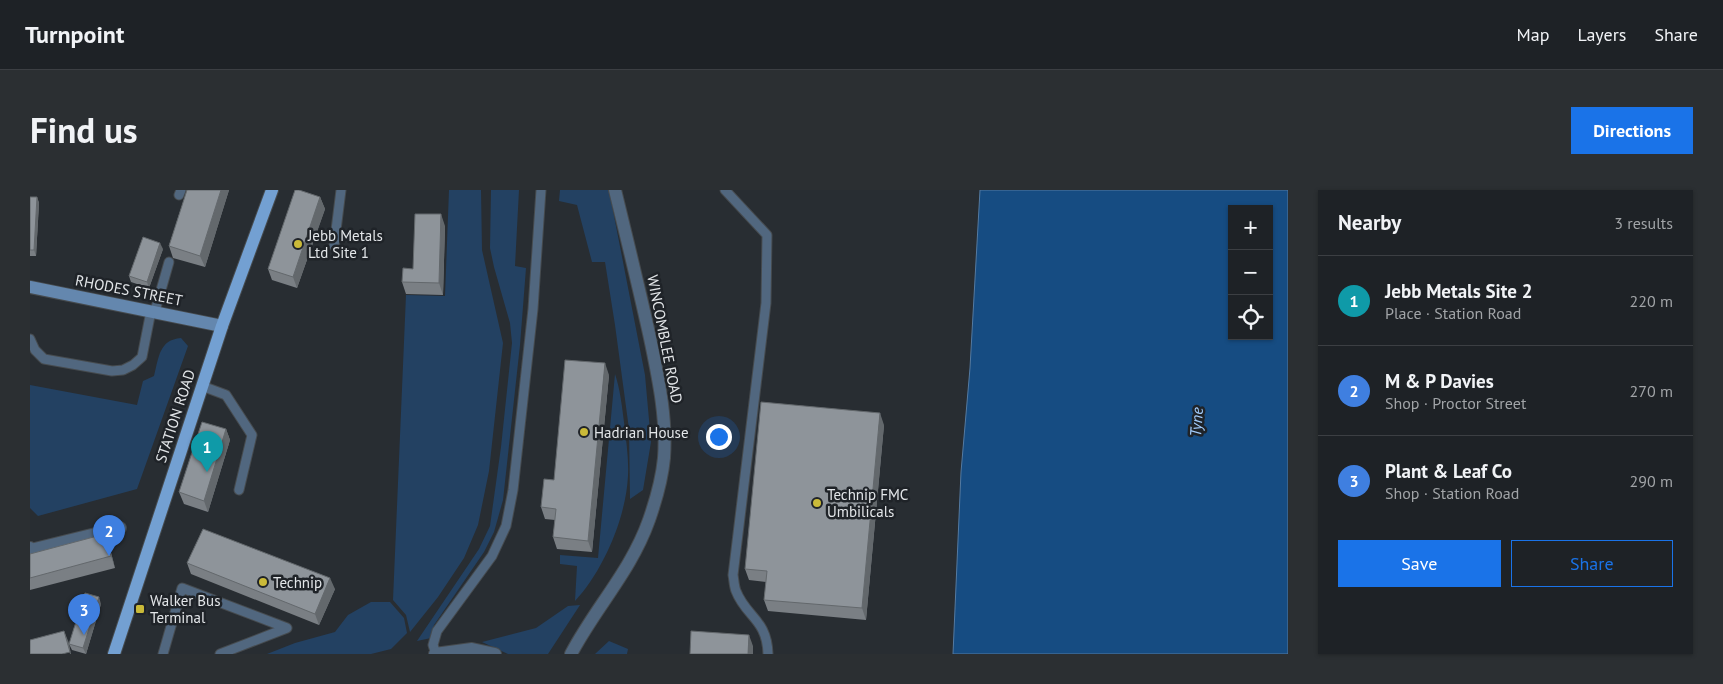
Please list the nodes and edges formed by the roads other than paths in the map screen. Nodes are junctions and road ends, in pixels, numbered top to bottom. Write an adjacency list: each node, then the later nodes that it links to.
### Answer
1 (272, 190): 10 (main road, STATION ROAD)
2 (341, 190): 6 (lane)
3 (541, 190): 19 (lane)
4 (615, 190): 21 (street, WINCOMBLEE ROAD)
5 (725, 190): 22 (lane)
6 (334, 246)
7 (169, 262): 9 (lane)
8 (30, 287): 9 (street, RHODES STREET)
9 (153, 311): 10 (street, RHODES STREET); 11 (lane)
10 (222, 326): 12 (main road, STATION ROAD)
11 (30, 339)
12 (202, 386): 13 (lane); 16 (main road, STATION ROAD)
13 (239, 490)
14 (120, 528): 15 (street)
15 (30, 549)
16 (114, 654)
17 (163, 654): 18 (lane)
18 (220, 654)
19 (435, 654): 20 (street)
20 (495, 654)
21 (571, 654)
22 (768, 654)

